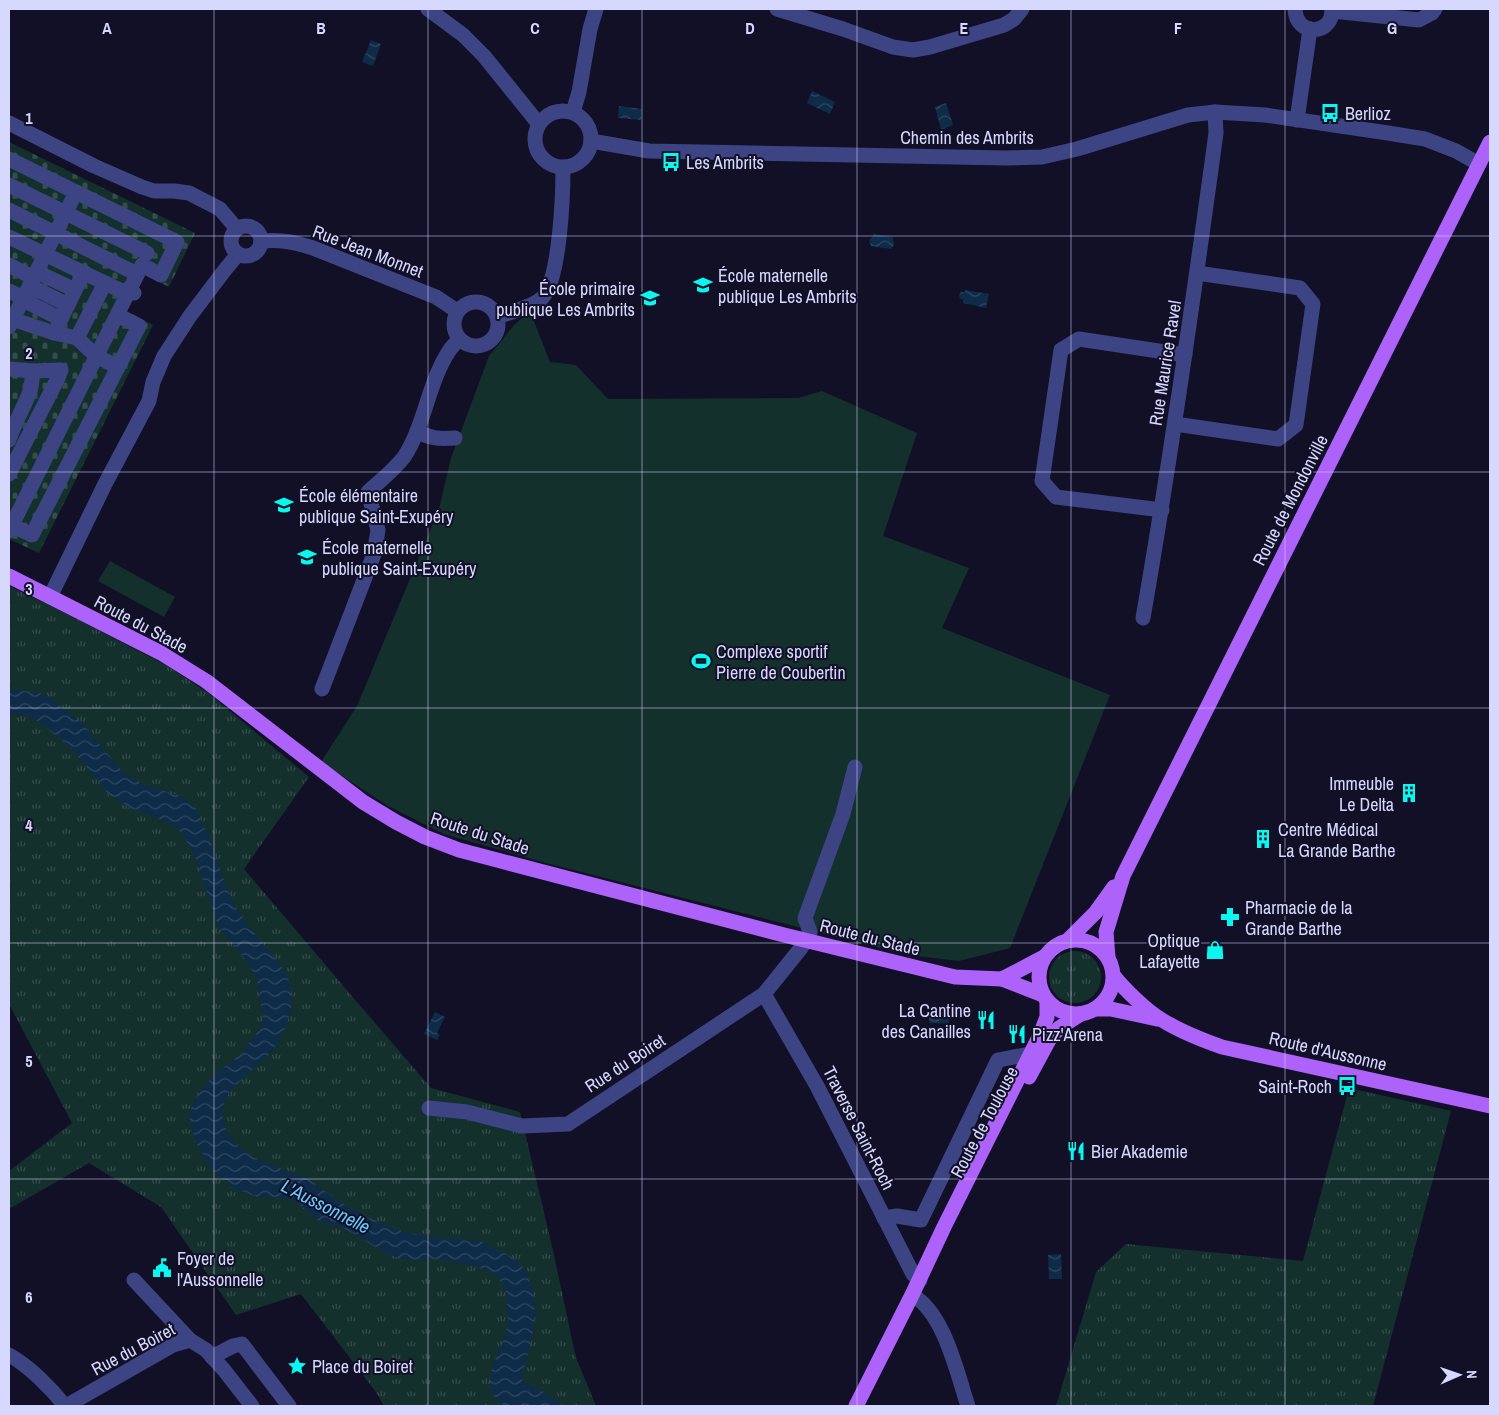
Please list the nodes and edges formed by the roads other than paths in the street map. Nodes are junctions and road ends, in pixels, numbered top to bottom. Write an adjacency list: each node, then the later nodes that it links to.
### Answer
1 (428, 9): 13 (street)
2 (596, 9): 9 (street)
3 (777, 9): 4 (street)
4 (1022, 9)
5 (1295, 9): 8 (street)
6 (1435, 9): 7 (street)
7 (1332, 10): 8 (street)
8 (1310, 29): 11 (street)
9 (573, 112): 13 (street); 14 (street)
10 (1215, 112): 11 (street, Chemin des Ambrits); 14 (street, Chemin des Ambrits); 33 (street, Rue Maurice Ravel)
11 (1298, 120): 17 (street, Chemin des Ambrits)
12 (9, 123): 23 (street)
13 (538, 123): 18 (street)
14 (591, 141): 18 (street)
15 (1490, 142): 17 (main road, Route de Mondonville)
16 (9, 159): 20 (street)
17 (1479, 164): 68 (main road, Route de Mondonville)
18 (564, 168): 42 (street)
19 (9, 185): 22 (street)
20 (76, 192): 22 (street); 24 (street)
21 (9, 210): 25 (street)
22 (66, 213): 25 (street); 30 (street)
23 (237, 229): 27 (street); 29 (street)
24 (158, 232): 30 (street); 30 (street)
25 (56, 233): 28 (street); 30 (street)
26 (9, 237): 28 (street)
27 (261, 241): 29 (street); 40 (street, Rue Jean Monnet)
28 (45, 254): 32 (street); 35 (street)
29 (238, 254): 64 (street)
30 (142, 264): 38 (street)
31 (9, 265): 35 (street)
32 (84, 272): 34 (street); 36 (street)
33 (1198, 273): 48 (street, Rue Maurice Ravel); 53 (street)
34 (105, 283): 38 (street); 46 (street)
35 (30, 287): 36 (street); 37 (street); 39 (street); 43 (street); 44 (street)
36 (75, 290): 39 (street)
37 (9, 291)
38 (130, 292): 41 (street)
39 (68, 305): 43 (street)
40 (458, 311): 42 (street); 47 (street)
41 (117, 316): 49 (street); 50 (street)
42 (497, 316): 47 (street)
43 (61, 319): 45 (street)
44 (10, 322): 45 (street)
45 (54, 333): 46 (street)
46 (77, 338): 49 (street)
47 (459, 339): 54 (street)
48 (1185, 355): 53 (street, Rue Maurice Ravel); 61 (street)
49 (96, 356): 50 (street); 56 (street)
50 (118, 367): 59 (street)
51 (9, 369): 52 (street)
52 (33, 371): 55 (street); 58 (street)
53 (1175, 424): 61 (street, Rue Maurice Ravel)
54 (417, 431): 57 (street); 66 (street)
55 (10, 435): 58 (street)
56 (55, 438): 59 (street); 62 (street)
57 (455, 438)
58 (27, 439): 60 (street)
59 (76, 448): 62 (street)
60 (9, 474)
61 (1162, 510): 65 (street, Rue Maurice Ravel)
62 (10, 528)
63 (9, 576): 64 (main road, Route du Stade)
64 (50, 597): 69 (main road, Route du Stade)
65 (1143, 618)
66 (322, 689)
67 (855, 767): 69 (street)
68 (1123, 876): 70 (main road, Route de Mondonville); 72 (main road, Route de Mondonville)
69 (806, 940): 74 (main road, Route du Stade); 75 (street, Rue du Boiret)
70 (1068, 940): 71 (main road); 72 (main road)
71 (1044, 957): 74 (main road); 76 (main road)
72 (1108, 957): 73 (main road)
73 (1114, 976): 77 (main road); 78 (main road, Route d'Aussonne)
74 (1002, 979): 76 (main road, Route du Stade)
75 (764, 994): 81 (street, Rue du Boiret); 82 (street, Traverse Saint-Roch)
76 (1045, 998): 77 (main road); 79 (main road, Route de Toulouse)
77 (1088, 1012): 78 (main road, Route d'Aussonne); 83 (main road, Route de Toulouse)
78 (1161, 1020): 80 (main road, Route d'Aussonne)
79 (1030, 1054): 82 (street); 83 (main road, Route de Toulouse)
80 (1490, 1106)
81 (429, 1108)
82 (884, 1218): 85 (street, Traverse Saint-Roch)
83 (930, 1257): 85 (main road, Route de Toulouse)
84 (134, 1280): 87 (street)
85 (920, 1280): 86 (main road, Route de Toulouse)
86 (912, 1295): 93 (main road, Route de Toulouse); 94 (street)
87 (190, 1340): 89 (street, Rue du Boiret); 90 (street, Rue du Boiret)
88 (9, 1355): 90 (street)
89 (212, 1357): 91 (street, Rue du Boiret); 92 (street)
90 (65, 1406)
91 (252, 1406)
92 (289, 1406)
93 (856, 1406)
94 (968, 1406)

